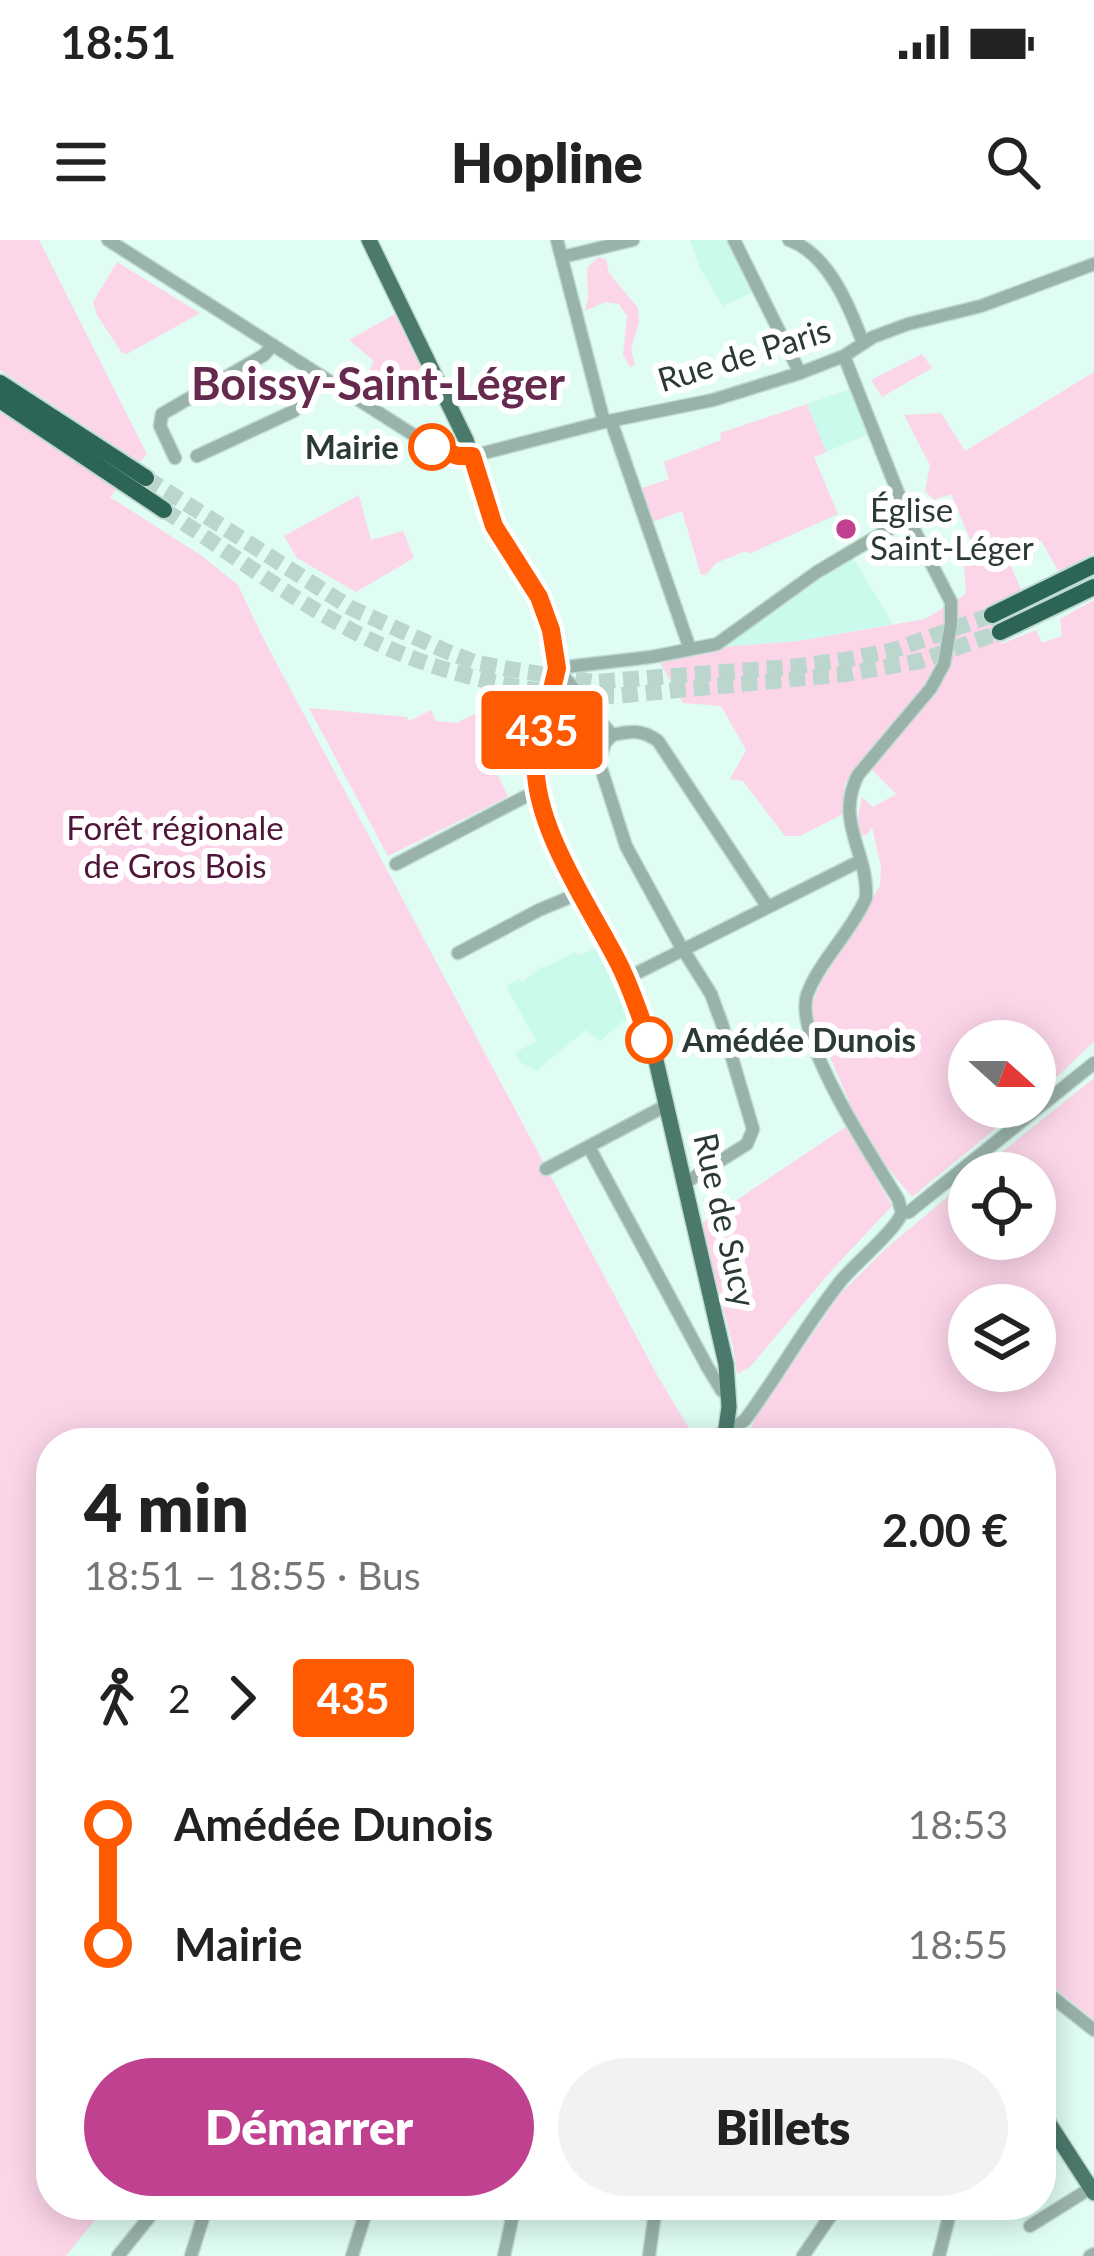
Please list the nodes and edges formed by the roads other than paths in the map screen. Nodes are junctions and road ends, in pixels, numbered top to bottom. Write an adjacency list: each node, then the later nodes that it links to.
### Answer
1 (108, 240): 10 (street)
2 (369, 240): 18 (main road, Rue de Sucy)
3 (557, 240): 7 (street)
4 (633, 240): 7 (street)
5 (734, 240): 12 (street)
6 (789, 240): 9 (street)
7 (562, 257): 16 (street)
8 (1094, 264): 9 (street, Rue de Paris)
9 (863, 343): 11 (street, Rue de Paris)
10 (272, 346): 13 (street); 19 (street)
11 (844, 356): 12 (street, Rue de Paris); 22 (street)
12 (800, 373): 16 (street, Rue de Paris)
13 (321, 376): 17 (street); 18 (street)
14 (0, 383): 20 (highway)
15 (0, 400): 21 (highway)
16 (607, 422): 18 (street, Rue de Paris); 25 (street)
17 (197, 456)
18 (472, 456): 26 (main road, Rue de Sucy)
19 (175, 458)
20 (146, 478)
21 (164, 510)
22 (908, 518): 25 (street); 29 (street)
23 (1094, 565): 24 (highway)
24 (1094, 587)
25 (690, 650): 26 (street)
26 (557, 668): 27 (street); 28 (main road, Rue de Sucy)
27 (612, 735): 32 (street); 33 (street)
28 (538, 790): 30 (street); 31 (main road, Rue de Sucy)
29 (860, 861): 32 (street); 41 (street)
30 (396, 865)
31 (580, 893): 34 (street); 37 (main road, Rue de Sucy)
32 (767, 906): 33 (street)
33 (683, 950): 35 (street); 40 (street)
34 (458, 953)
35 (635, 974)
36 (1094, 1063): 41 (street)
37 (667, 1105): 38 (street); 40 (main road, Rue de Sucy)
38 (589, 1147): 39 (street); 42 (street)
39 (546, 1169)
40 (685, 1183): 42 (main road, Rue de Sucy)
41 (902, 1213): 43 (street)
42 (729, 1400): 43 (street); 44 (main road, Rue de Sucy)
43 (754, 1405): 45 (street)
44 (726, 1428)
45 (736, 1428)
46 (1056, 2000): 47 (street)
47 (1094, 2030)
48 (1056, 2134): 49 (main road)
49 (1093, 2189): 50 (street)
50 (1056, 2210)
51 (147, 2220): 60 (street)
52 (202, 2220): 61 (street)
53 (363, 2220): 62 (street)
54 (512, 2220): 63 (street)
55 (656, 2220): 64 (street)
56 (828, 2220): 65 (street)
57 (948, 2220): 66 (street)
58 (1039, 2220): 59 (street)
59 (1030, 2225)
60 (118, 2256)
61 (191, 2256)
62 (352, 2256)
63 (504, 2256)
64 (649, 2256)
65 (803, 2256)
66 (940, 2256)

